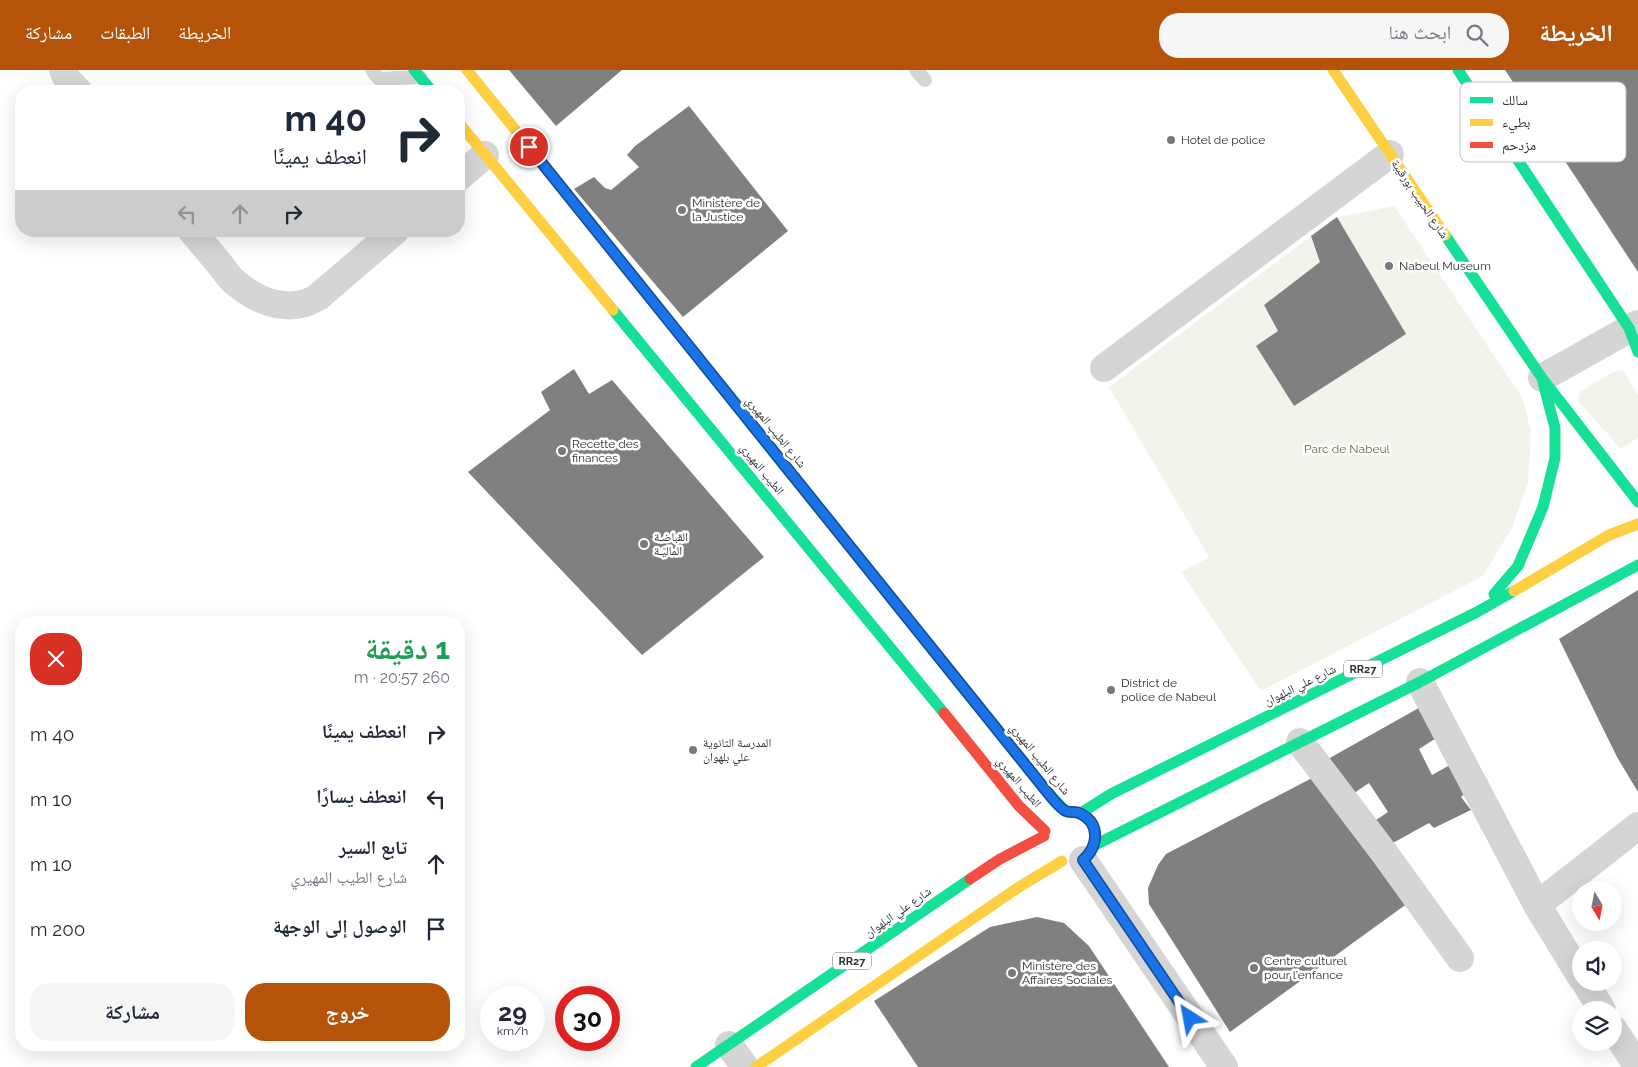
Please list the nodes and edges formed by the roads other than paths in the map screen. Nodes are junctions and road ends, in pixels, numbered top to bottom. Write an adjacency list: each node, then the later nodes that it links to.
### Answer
1 (63, 70): 8 (street)
2 (372, 70): 6 (lane)
3 (467, 70): 26 (street, شارع الطيب المهيري)
4 (1333, 70): 11 (street, شارع الحبيب بورقيبة)
5 (1458, 70): 7 (street)
6 (417, 74): 9 (street)
7 (1466, 82)
8 (72, 85)
9 (427, 85)
10 (465, 130): 12 (street, الطيب المهيري)
11 (1390, 154): 18 (street); 19 (street, شارع الحبيب بورقيبة)
12 (485, 155): 14 (street); 31 (street, الطيب المهيري)
13 (1519, 162): 17 (street)
14 (465, 172)
15 (197, 237): 16 (street)
16 (388, 237)
17 (1635, 335): 19 (street)
18 (1104, 368)
19 (1542, 378): 20 (street, شارع الحبيب بورقيبة); 23 (street)
20 (1638, 502)
21 (1638, 524): 23 (street, شارع علي البلهوان / RR27)
22 (1638, 565): 24 (street, شارع علي البلهوان / RR27)
23 (1477, 612): 27 (street, شارع علي البلهوان / RR27)
24 (1420, 682): 25 (street, شارع علي البلهوان / RR27); 32 (street)
25 (1300, 742): 31 (street, شارع علي البلهوان / RR27); 33 (street)
26 (1065, 811): 27 (street); 31 (street, RR27)
27 (1081, 814): 28 (street)
28 (1091, 821)
29 (1638, 826): 32 (street)
30 (1096, 833): 31 (street)
31 (1061, 848): 36 (street, شارع علي البلهوان / RR27); 39 (street, شارع علي البلهوان / RR27); 40 (street)
32 (1537, 905): 34 (street)
33 (1460, 958)
34 (1572, 962)
35 (1624, 1031): 41 (street)
36 (729, 1045): 37 (street, شارع علي البلهوان / RR27); 38 (street)
37 (696, 1067)
38 (745, 1067)
39 (756, 1067)
40 (1223, 1067)
41 (1638, 1067)

